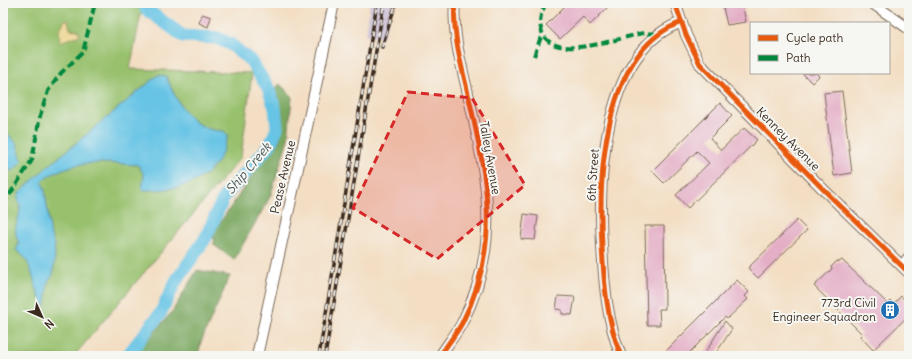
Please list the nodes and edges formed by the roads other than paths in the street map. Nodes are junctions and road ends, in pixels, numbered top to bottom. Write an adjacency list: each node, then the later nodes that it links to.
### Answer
1 (334, 3): 9 (street, Pease Avenue)
2 (455, 3): 10 (street, Talley Avenue)
3 (675, 3): 5 (street, Kenney Avenue)
4 (872, 3): 6 (street)
5 (682, 22): 8 (street, Kenney Avenue); 11 (street, 6th Street)
6 (909, 29)
7 (909, 257): 8 (street)
8 (906, 269)
9 (257, 356)
10 (440, 356)
11 (622, 356)

